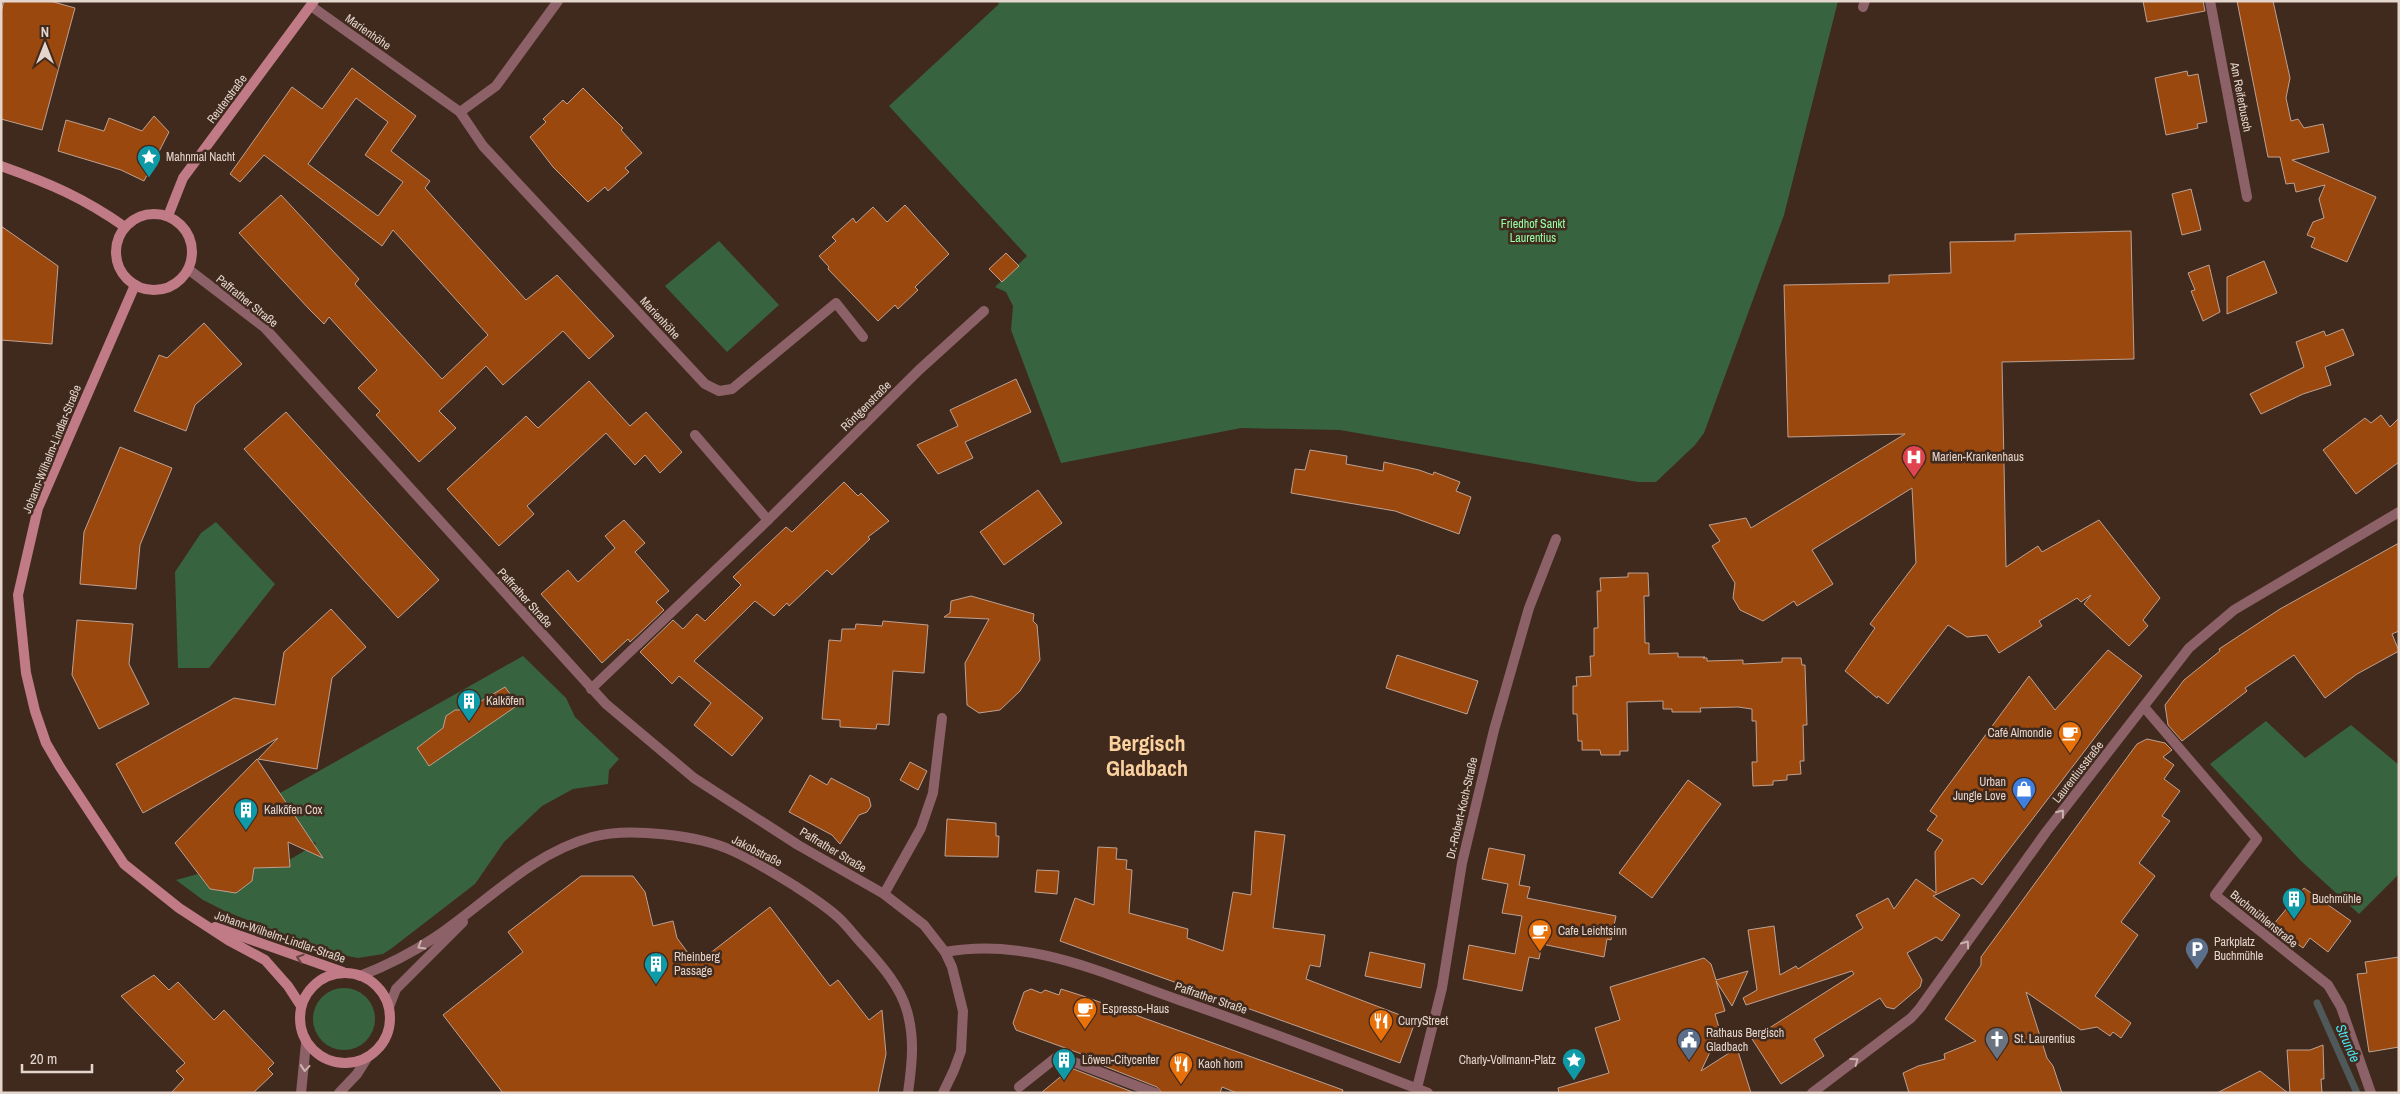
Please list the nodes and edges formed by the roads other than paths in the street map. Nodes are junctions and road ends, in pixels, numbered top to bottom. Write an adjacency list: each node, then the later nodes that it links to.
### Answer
1 (558, 1): 4 (street)
2 (2210, 1): 6 (street, Am Reiferbusch)
3 (313, 4): 4 (street, Marienhöhe); 7 (street, Reuterstraße)
4 (460, 112): 12 (street, Marienhöhe)
5 (1, 166): 8 (street)
6 (2247, 197)
7 (168, 216): 8 (street); 9 (street)
8 (125, 227): 10 (street)
9 (188, 270): 10 (street); 17 (street, Paffrather Straße)
10 (135, 285): 22 (street, Johann-Wilhelm-Lindlar-Straße)
11 (984, 311): 15 (street, Röntgenstraße)
12 (863, 337)
13 (694, 435): 15 (street)
14 (2399, 512): 18 (street, Laurentiusstraße)
15 (768, 520): 17 (street, Röntgenstraße)
16 (1556, 539): 31 (street, Dr.-Robert-Koch-Straße)
17 (591, 689): 20 (street, Paffrather Straße)
18 (2144, 707): 32 (street, Laurentiusstraße, one-way to 18); 39 (street, Buchmühlenstraße)
19 (942, 718): 20 (street)
20 (884, 894): 23 (street, Paffrather Straße)
21 (475, 908): 25 (street, Jakobstraße, one-way to 25); 27 (street, Jakobstraße); 35 (street, Jakobstraße)
22 (205, 924): 24 (street, Johann-Wilhelm-Lindlar-Straße, one-way to 22); 26 (street, Johann-Wilhelm-Lindlar-Straße)
23 (945, 952): 31 (street, Paffrather Straße); 36 (street)
24 (346, 974): 25 (street, Jakobstraße); 26 (street, Jakobstraße)
25 (360, 976): 27 (street, Jakobstraße)
26 (301, 1006): 28 (street)
27 (388, 1008): 29 (street, Jakobstraße)
28 (306, 1043): 29 (street); 33 (street, one-way to 33)
29 (367, 1058): 34 (street, Jakobstraße)
30 (1019, 1087): 37 (street)
31 (1417, 1088): 38 (street, Paffrather Straße)
32 (1814, 1091)
33 (301, 1093)
34 (338, 1093)
35 (908, 1093)
36 (943, 1093)
37 (1155, 1093)
38 (1428, 1093)
39 (2371, 1093)

